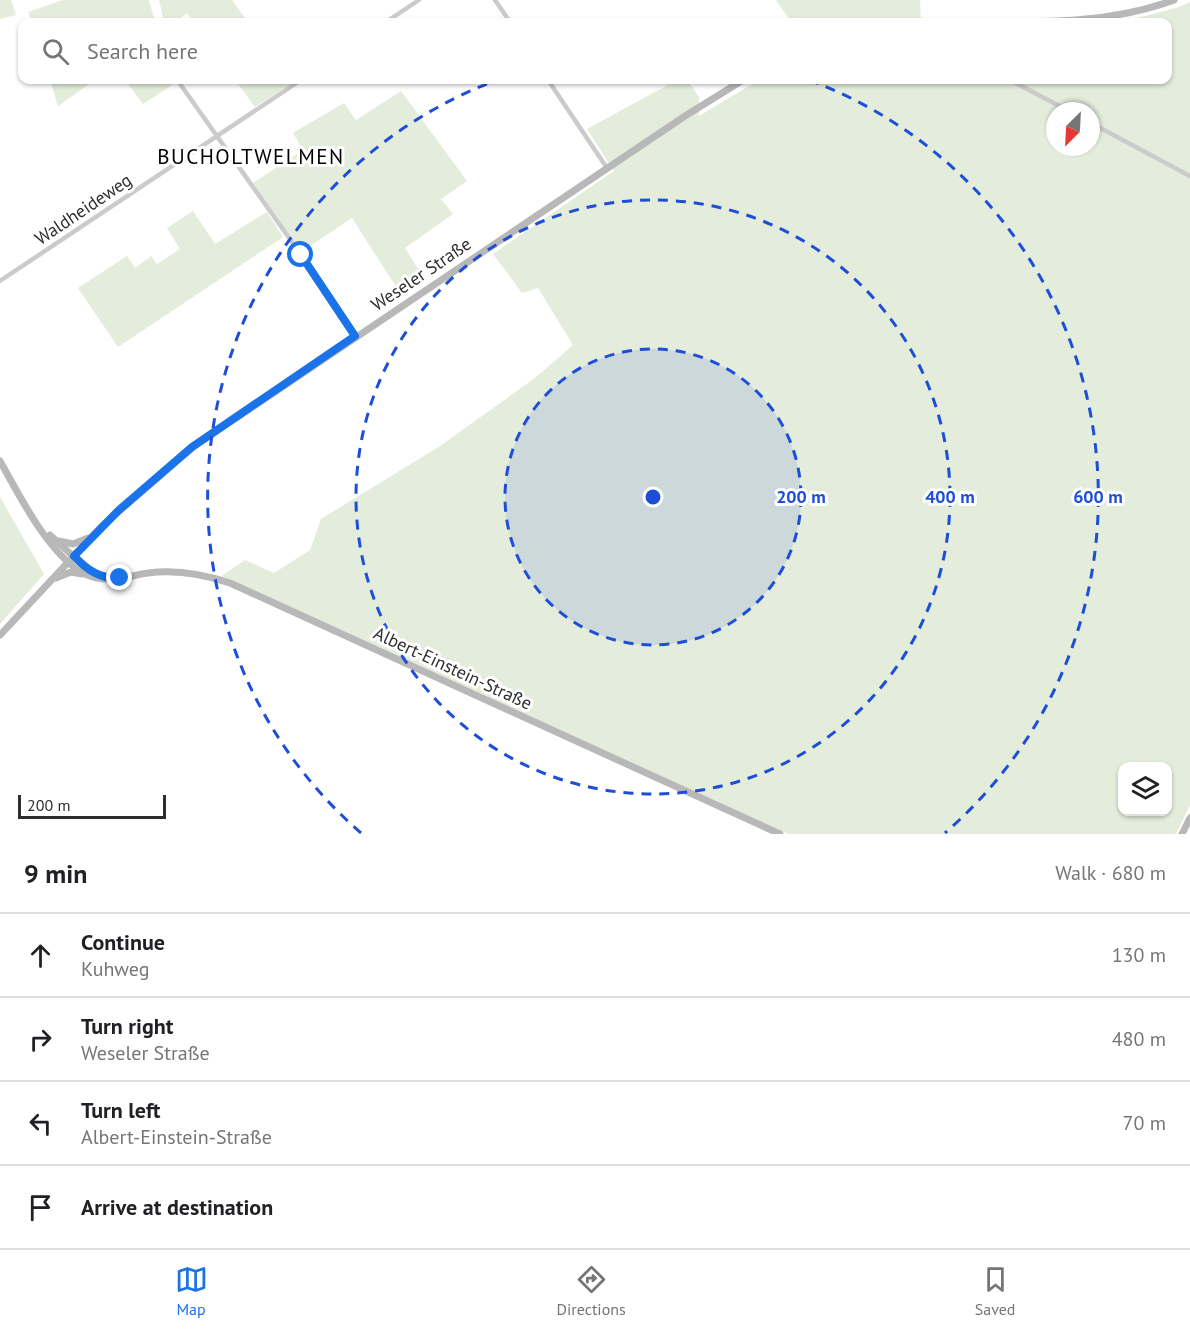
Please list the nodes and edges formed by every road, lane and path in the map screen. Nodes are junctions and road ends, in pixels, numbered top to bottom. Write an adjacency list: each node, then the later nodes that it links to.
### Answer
1 (419, 0): 4 (street)
2 (495, 0): 5 (street)
3 (1174, 0): 6 (main road)
4 (392, 18)
5 (507, 18)
6 (1099, 18)
7 (180, 84): 14 (street)
8 (295, 84): 14 (street, Waldheideweg)
9 (551, 84): 15 (street)
10 (737, 84): 15 (main road, Weseler Straße)
11 (1018, 84): 12 (street)
12 (1052, 102)
13 (1100, 128): 16 (street)
14 (217, 134): 17 (street, Waldheideweg); 18 (street)
15 (607, 168): 18 (main road, Weseler Straße)
16 (1190, 176)
17 (0, 282)
18 (355, 336): 21 (main road, Weseler Straße)
19 (0, 461): 20 (main road)
20 (32, 516): 22 (main road); 23 (main road)
21 (93, 536): 22 (main road); 23 (main road, Weseler Straße)
22 (54, 539): 23 (main road)
23 (71, 559): 24 (main road, Albert-Einstein-Straße); 25 (main road); 26 (main road, Weseler Straße)
24 (90, 576): 25 (main road, Albert-Einstein-Straße); 26 (main road)
25 (104, 578): 29 (main road, Albert-Einstein-Straße)
26 (53, 579): 27 (main road, Weseler Straße)
27 (0, 635)
28 (1190, 818): 30 (main road)
29 (780, 834)
30 (1182, 834)

